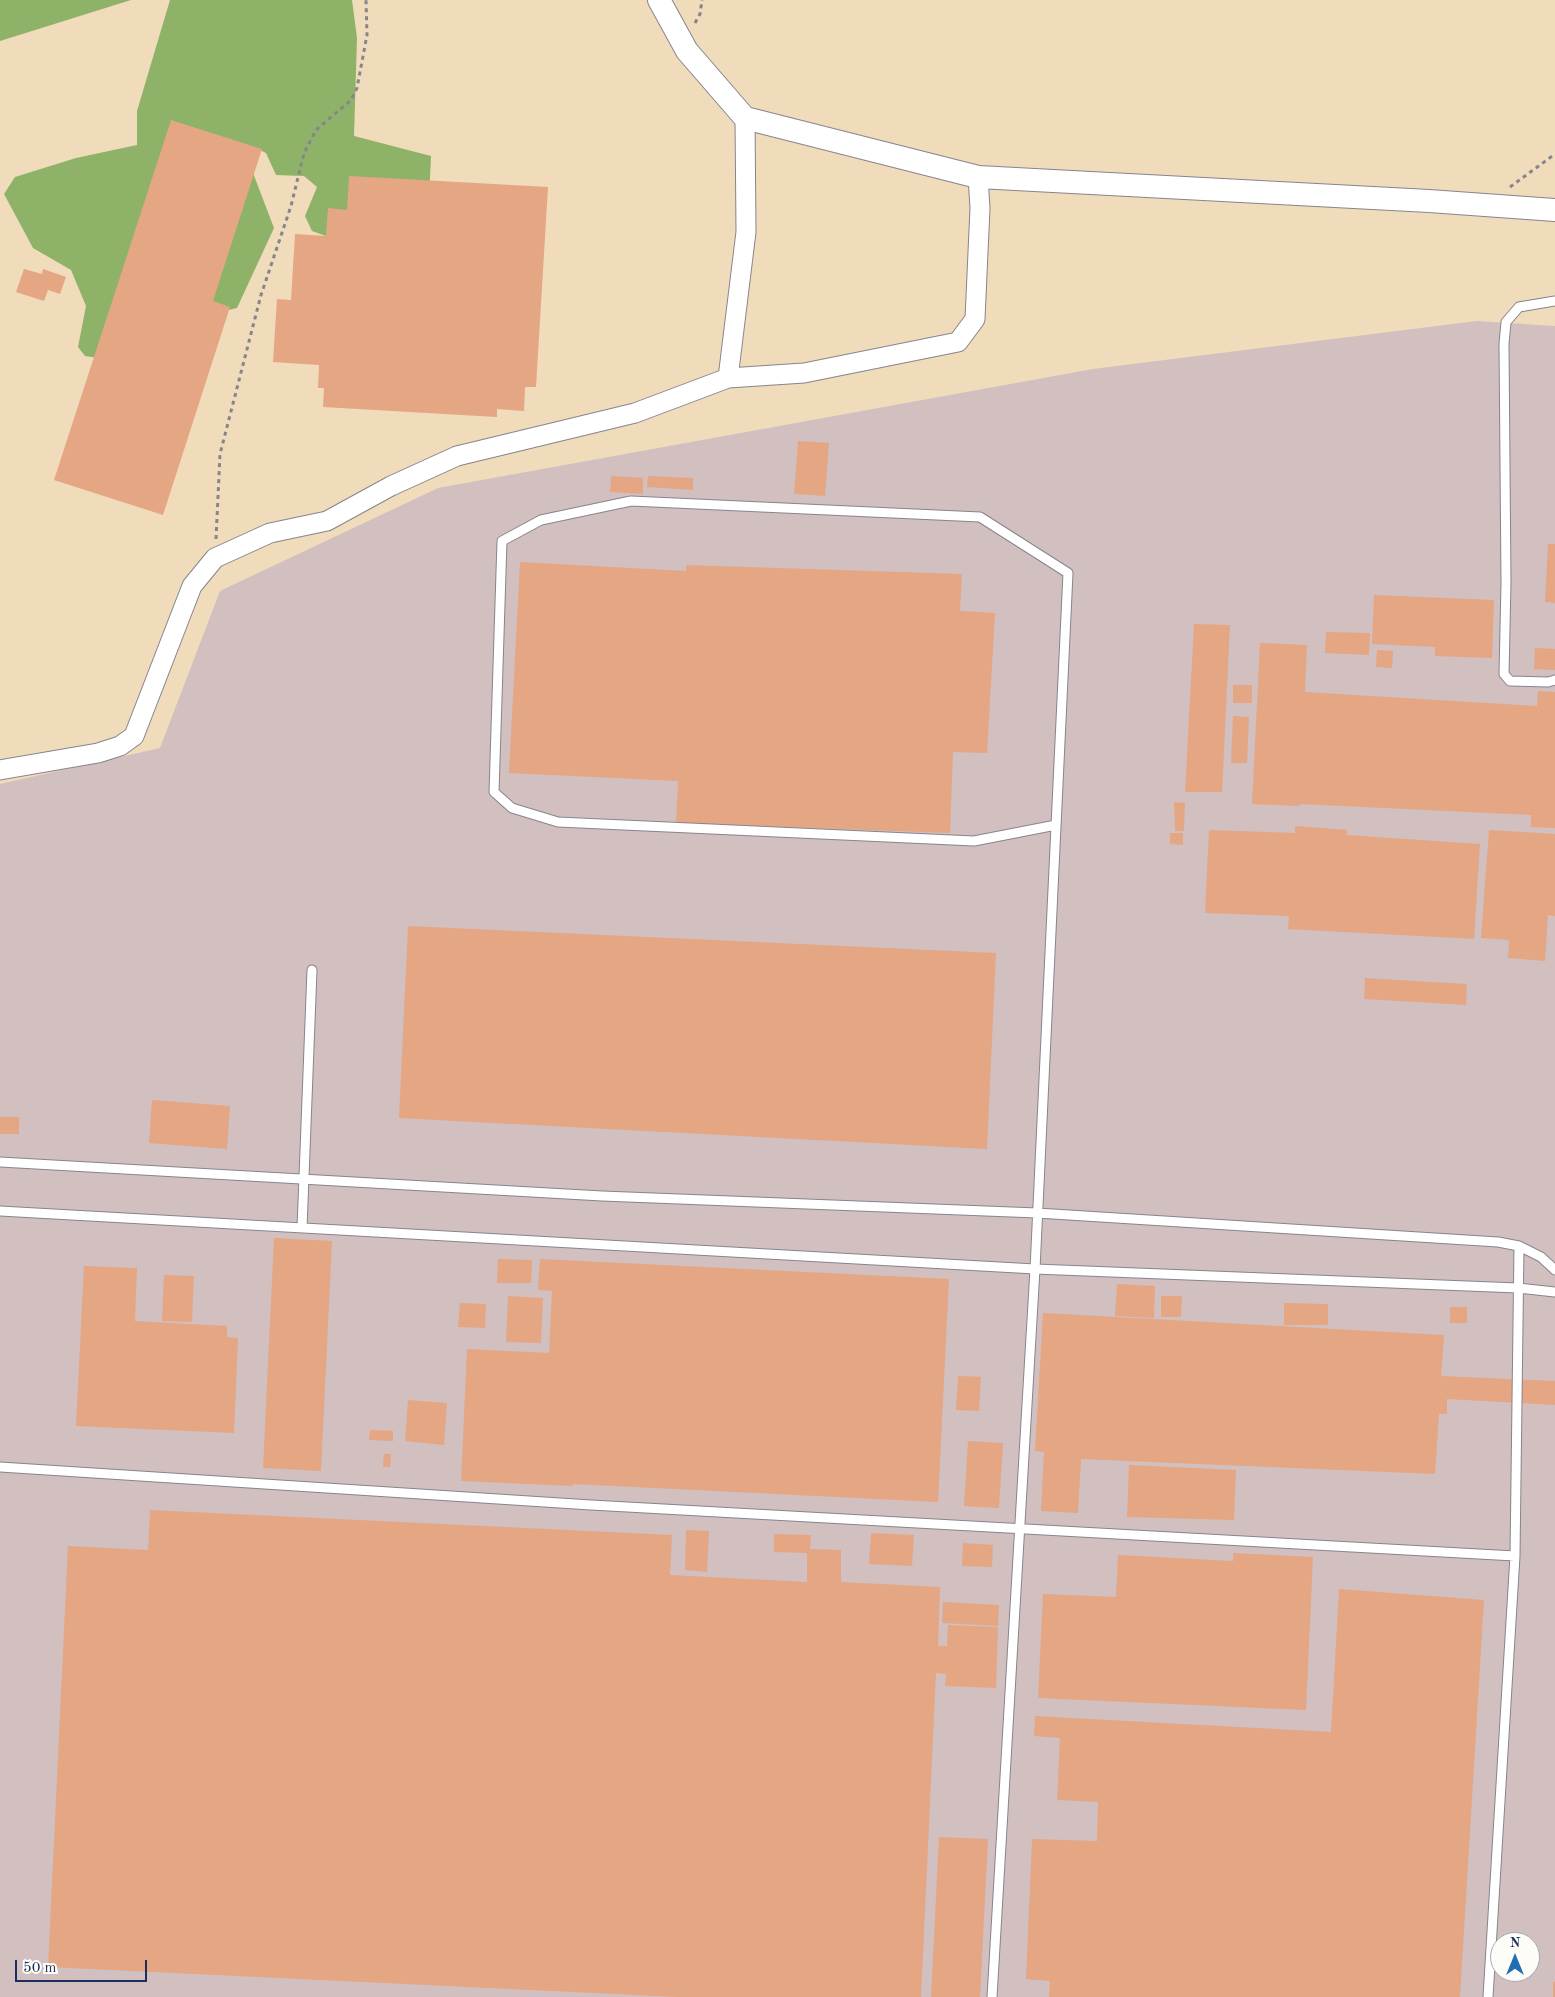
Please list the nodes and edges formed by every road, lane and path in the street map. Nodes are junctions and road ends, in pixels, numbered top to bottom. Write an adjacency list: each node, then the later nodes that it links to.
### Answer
1 (366, 0): 10 (path)
2 (659, 0): 3 (street)
3 (745, 118): 5 (street); 9 (street)
4 (1555, 154): 6 (path)
5 (978, 177): 7 (street); 9 (street)
6 (1509, 187)
7 (1555, 210)
8 (1555, 301): 11 (lane)
9 (728, 378): 10 (street)
10 (214, 558): 12 (street)
11 (1555, 680)
12 (0, 770)
13 (1056, 825): 13 (lane); 18 (lane)
14 (312, 970): 16 (lane)
15 (0, 1162): 16 (lane)
16 (304, 1179): 18 (lane); 19 (lane)
17 (0, 1211): 19 (lane)
18 (1037, 1213): 20 (lane); 21 (lane)
19 (302, 1228): 21 (lane)
20 (1519, 1246): 22 (lane); 23 (lane)
21 (1035, 1269): 23 (lane); 26 (lane)
22 (1555, 1270)
23 (1518, 1288): 24 (lane); 27 (lane)
24 (1555, 1292)
25 (0, 1467): 26 (lane)
26 (1021, 1529): 27 (lane); 28 (lane)
27 (1515, 1556): 29 (lane)
28 (992, 1997)
29 (1488, 1997)

